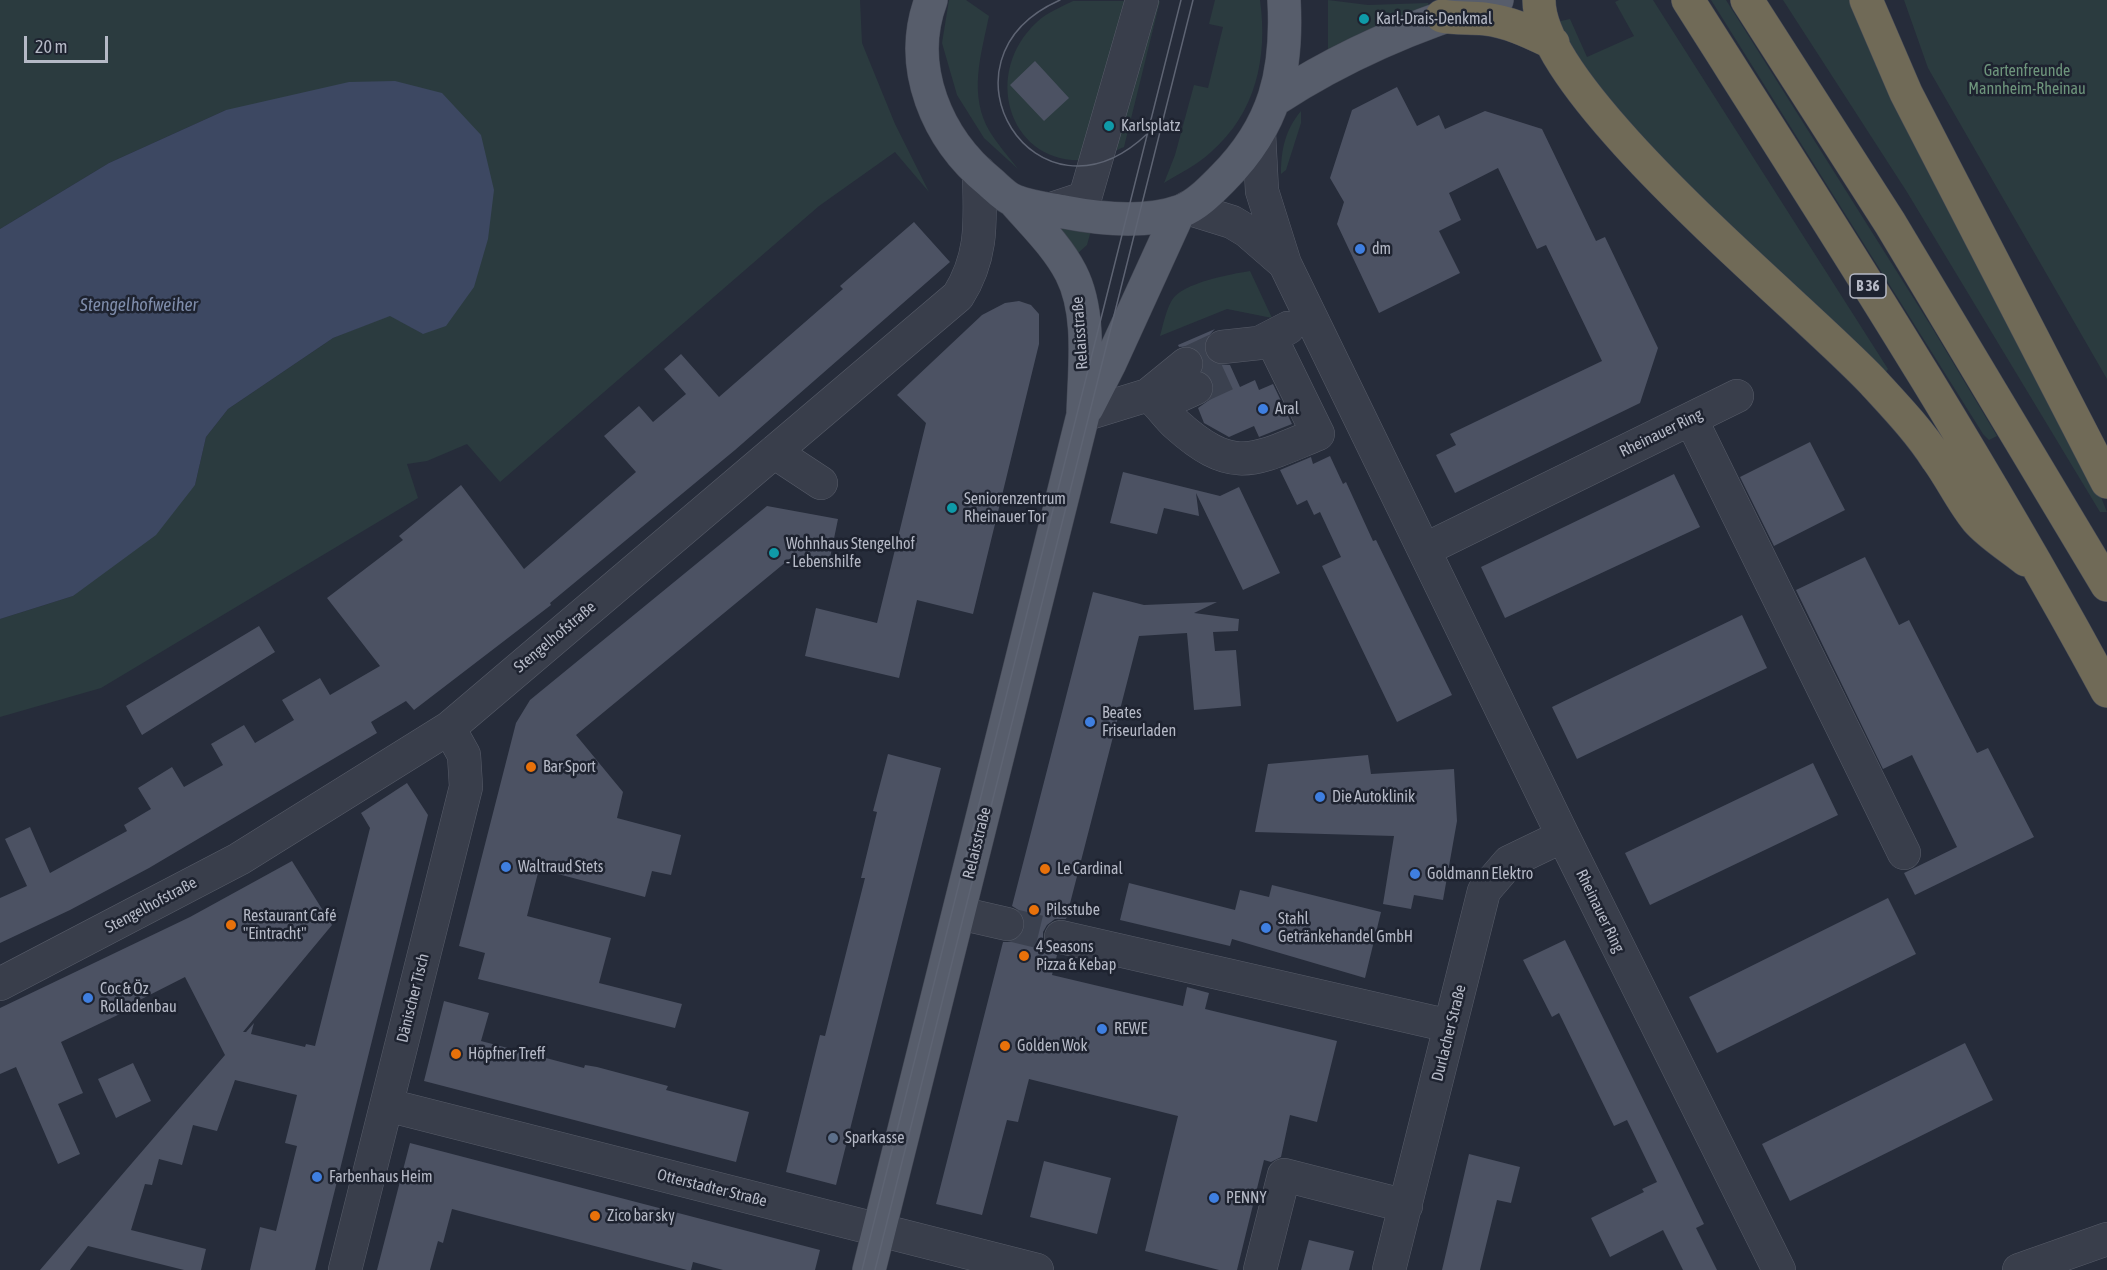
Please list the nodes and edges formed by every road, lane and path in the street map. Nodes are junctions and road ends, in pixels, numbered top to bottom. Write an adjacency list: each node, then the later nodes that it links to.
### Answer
1 (931, 0): 13 (main road)
2 (1142, 0): 15 (street)
3 (1284, 0): 11 (main road)
4 (1497, 0): 9 (main road)
5 (1539, 0): 10 (highway)
6 (1688, 0): 32 (highway, B 36)
7 (1747, 0): 33 (highway)
8 (1866, 0): 29 (highway)
9 (1442, 16): 10 (highway); 11 (main road)
10 (1553, 43): 32 (highway)
11 (1276, 99): 12 (main road)
12 (1259, 133): 16 (main road); 17 (street, Rheinauer Ring)
13 (979, 172): 14 (main road); 28 (street, Stengelhofstraße)
14 (1014, 201): 15 (main road); 26 (main road, Relaisstraße)
15 (1052, 209): 16 (main road)
16 (1183, 210): 17 (street, Rheinauer Ring); 26 (main road, Relaisstraße)
17 (1285, 264): 18 (street, Rheinauer Ring)
18 (1309, 315): 19 (street); 22 (street, Rheinauer Ring)
19 (1265, 341): 20 (street); 25 (street)
20 (1228, 359)
21 (1191, 376): 24 (street)
22 (1344, 385): 25 (street); 31 (street, Rheinauer Ring)
23 (1737, 396): 27 (street, Rheinauer Ring)
24 (1155, 400): 25 (street); 26 (street)
25 (1304, 404)
26 (1083, 415): 38 (main road, Relaisstraße)
27 (1691, 419): 31 (street, Rheinauer Ring); 37 (street)
28 (774, 452): 30 (street); 35 (street, Stengelhofstraße)
29 (2107, 482)
30 (821, 483)
31 (1424, 550): 36 (street, Rheinauer Ring)
32 (2043, 575): 34 (highway, B 36)
33 (2107, 585)
34 (2107, 690)
35 (449, 728): 41 (street, Stengelhofstraße); 43 (street, Dänischer Tisch)
36 (1563, 836): 42 (street, Durlacher Straße); 52 (street, Rheinauer Ring)
37 (1904, 853)
38 (959, 913): 39 (street); 45 (main road, Relaisstraße)
39 (1007, 924)
40 (1061, 937): 42 (street)
41 (0, 984)
42 (1450, 1026): 44 (street, Durlacher Straße)
43 (387, 1105): 45 (street, Otterstadter Straße); 47 (street, Dänischer Tisch)
44 (1406, 1206): 50 (street); 51 (street, Durlacher Straße)
45 (878, 1231): 48 (main road, Relaisstraße); 49 (street, Otterstadter Straße)
46 (2107, 1239): 53 (street)
47 (345, 1270)
48 (869, 1270)
49 (1037, 1270)
50 (1260, 1270)
51 (1389, 1270)
52 (1779, 1270)
53 (2019, 1270)

